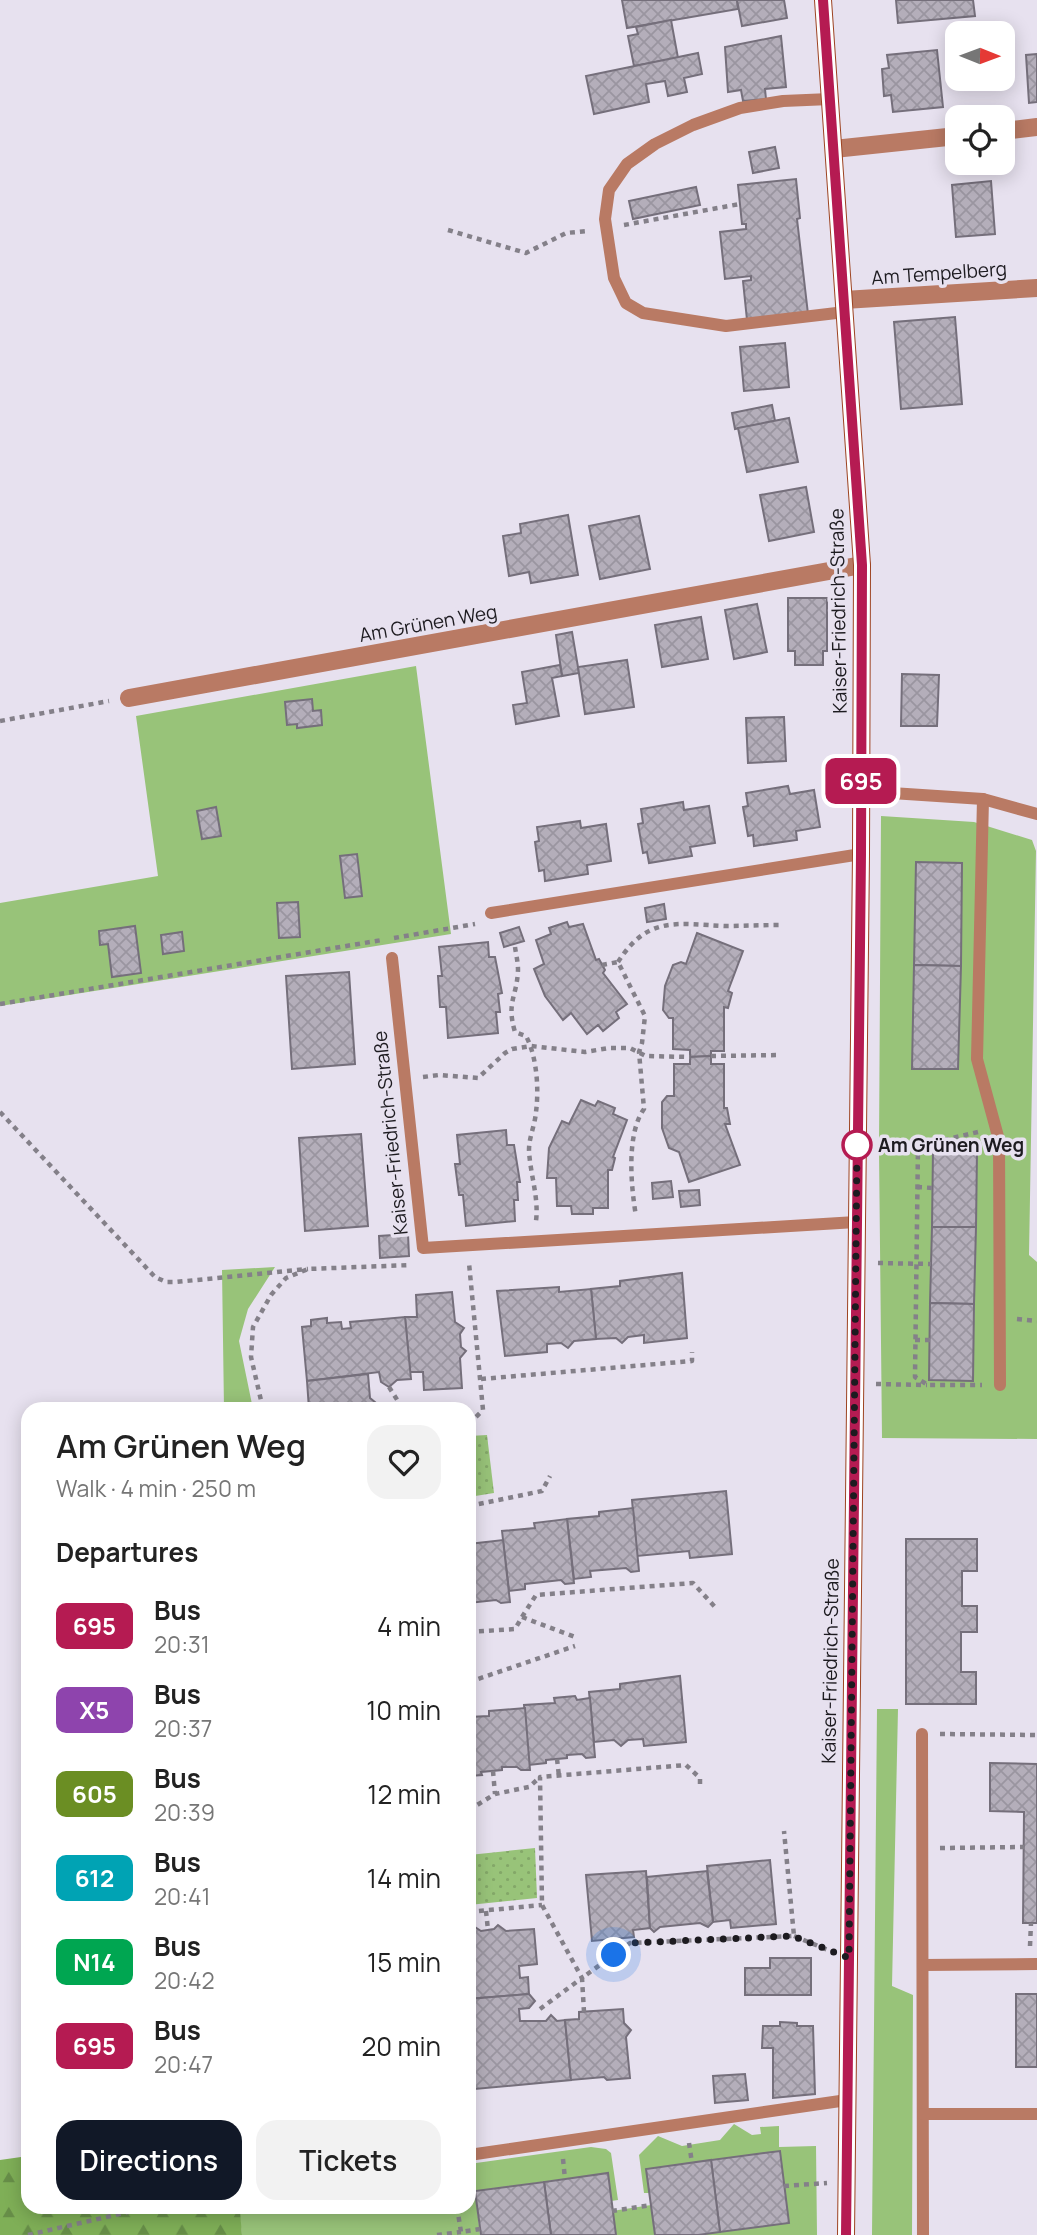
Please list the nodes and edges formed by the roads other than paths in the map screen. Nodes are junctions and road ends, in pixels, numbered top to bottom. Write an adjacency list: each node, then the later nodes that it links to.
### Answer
1 (823, 0): 2 (street, Kaiser-Friedrich-Straße)
2 (830, 99): 6 (street, Kaiser-Friedrich-Straße); 8 (lane)
3 (1037, 127): 4 (street)
4 (1015, 130)
5 (945, 137): 6 (street)
6 (834, 149): 8 (street, Kaiser-Friedrich-Straße)
7 (1037, 288): 8 (street, Am Tempelberg)
8 (844, 306): 9 (street, Kaiser-Friedrich-Straße)
9 (862, 565): 10 (street, Am Grünen Weg); 11 (street, Kaiser-Friedrich-Straße)
10 (129, 698)
11 (861, 791): 12 (lane); 14 (street, Kaiser-Friedrich-Straße)
12 (983, 799): 13 (lane); 18 (lane)
13 (1037, 814)
14 (861, 854): 15 (lane); 17 (street, Kaiser-Friedrich-Straße)
15 (491, 913)
16 (392, 958): 17 (lane, Kaiser-Friedrich-Straße)
17 (856, 1222): 22 (street, Kaiser-Friedrich-Straße)
18 (1000, 1385)
19 (922, 1734): 21 (lane)
20 (1037, 1964): 21 (lane)
21 (923, 1965): 23 (lane)
22 (847, 2100): 25 (lane); 26 (street, Kaiser-Friedrich-Straße)
23 (923, 2114): 24 (lane); 27 (lane)
24 (1037, 2114)
25 (476, 2154)
26 (846, 2235)
27 (923, 2235)

